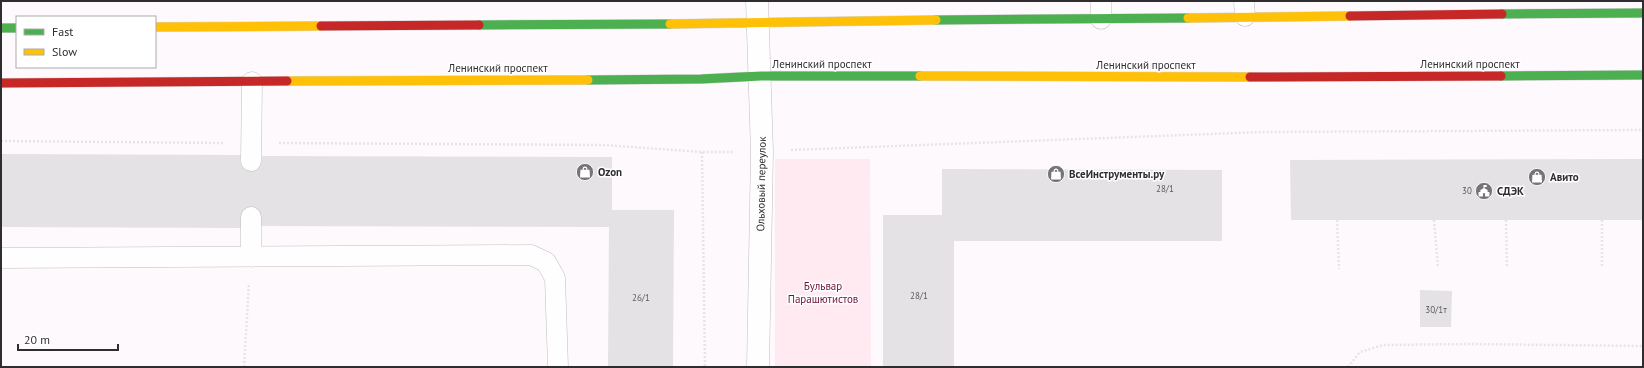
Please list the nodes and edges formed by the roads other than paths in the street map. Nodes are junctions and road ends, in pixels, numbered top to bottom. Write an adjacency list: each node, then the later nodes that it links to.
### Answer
1 (1245, 9): 2 (main road); 4 (main road)
2 (1101, 10): 3 (main road)
3 (757, 12): 7 (main road); 9 (street, Ольховый переулок)
4 (1643, 13)
5 (1, 28): 6 (main road)
6 (16, 28)
7 (156, 28)
8 (1643, 75): 9 (main road, Ленинский проспект)
9 (761, 76): 10 (main road, Ленинский проспект); 17 (street, Ольховый переулок)
10 (252, 82): 11 (main road, Ленинский проспект); 12 (lane)
11 (1, 83)
12 (251, 152)
13 (251, 217): 14 (lane)
14 (251, 257): 15 (lane); 16 (lane)
15 (1, 258)
16 (558, 367)
17 (758, 367)

